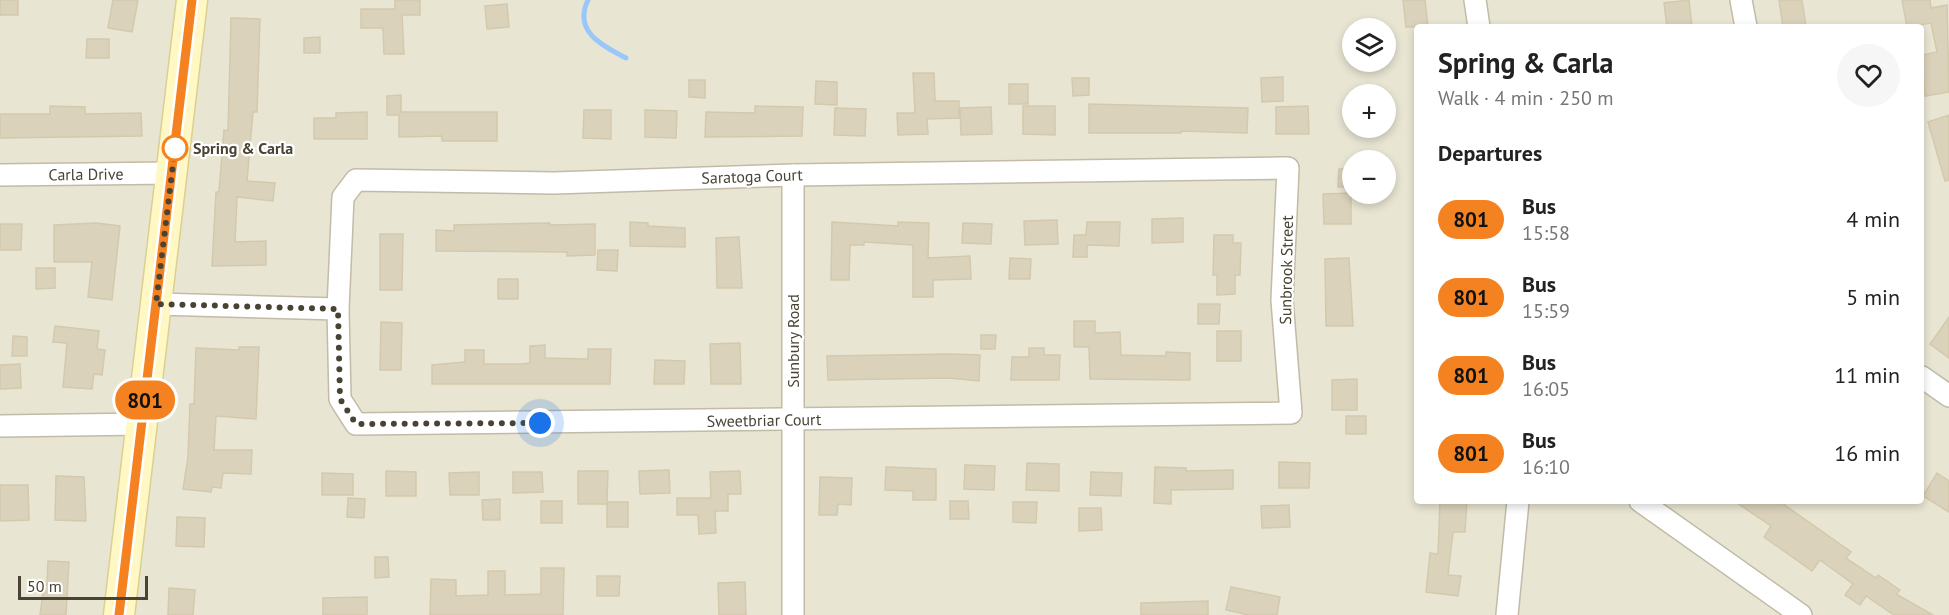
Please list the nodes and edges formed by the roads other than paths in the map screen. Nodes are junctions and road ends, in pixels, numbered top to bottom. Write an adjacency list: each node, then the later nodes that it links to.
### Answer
1 (192, 0): 7 (main road)
2 (1474, 0): 4 (street)
3 (1741, 0): 5 (street)
4 (1478, 24)
5 (1745, 24)
6 (1281, 168): 9 (street, Saratoga Court); 14 (street, Sunbrook Street)
7 (172, 173): 8 (street, Carla Drive); 10 (main road)
8 (0, 175)
9 (793, 175): 11 (street, Saratoga Court); 15 (street, Sunbury Road)
10 (156, 304): 11 (street); 16 (main road)
11 (338, 309): 15 (street, Sweetbriar Court)
12 (1924, 378): 13 (street)
13 (1949, 396)
14 (1291, 413): 15 (street, Sweetbriar Court)
15 (793, 420): 21 (street, Sunbury Road)
16 (143, 424): 17 (street); 20 (main road)
17 (0, 426)
18 (1518, 504): 22 (street)
19 (1644, 504): 23 (street)
20 (119, 615)
21 (793, 615)
22 (1507, 615)
23 (1801, 615)

